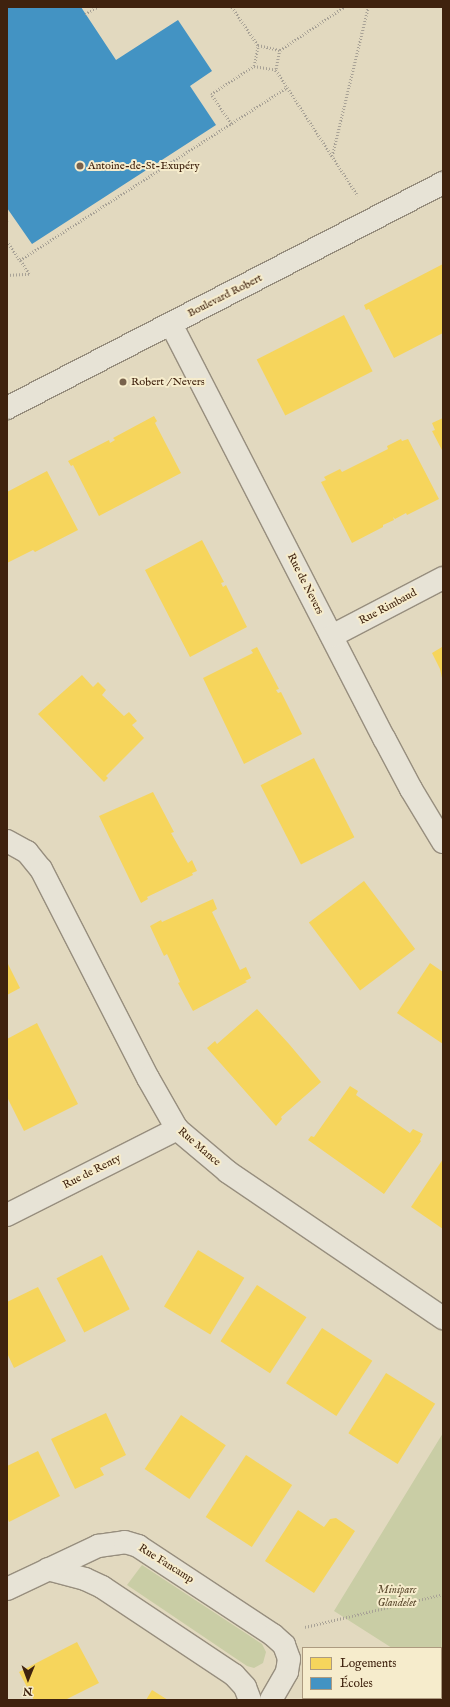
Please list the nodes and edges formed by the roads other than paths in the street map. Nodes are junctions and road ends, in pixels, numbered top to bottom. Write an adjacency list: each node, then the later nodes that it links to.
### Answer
1 (443, 184): 2 (street, Boulevard Robert)
2 (171, 324): 3 (street, Boulevard Robert); 5 (street, Rue de Nevers)
3 (7, 408)
4 (443, 578): 5 (street, Rue Rimbaud)
5 (332, 636): 7 (street, Rue de Nevers)
6 (7, 841): 8 (street, Rue Mance)
7 (443, 842)
8 (177, 1129): 9 (street, Rue de Renty); 10 (street, Rue Mance)
9 (7, 1215)
10 (443, 1318)
11 (48, 1568): 12 (street, Rue Fancamp); 13 (street); 14 (street, Rue Fancamp)
12 (7, 1589)
13 (250, 1700)
14 (271, 1700)

